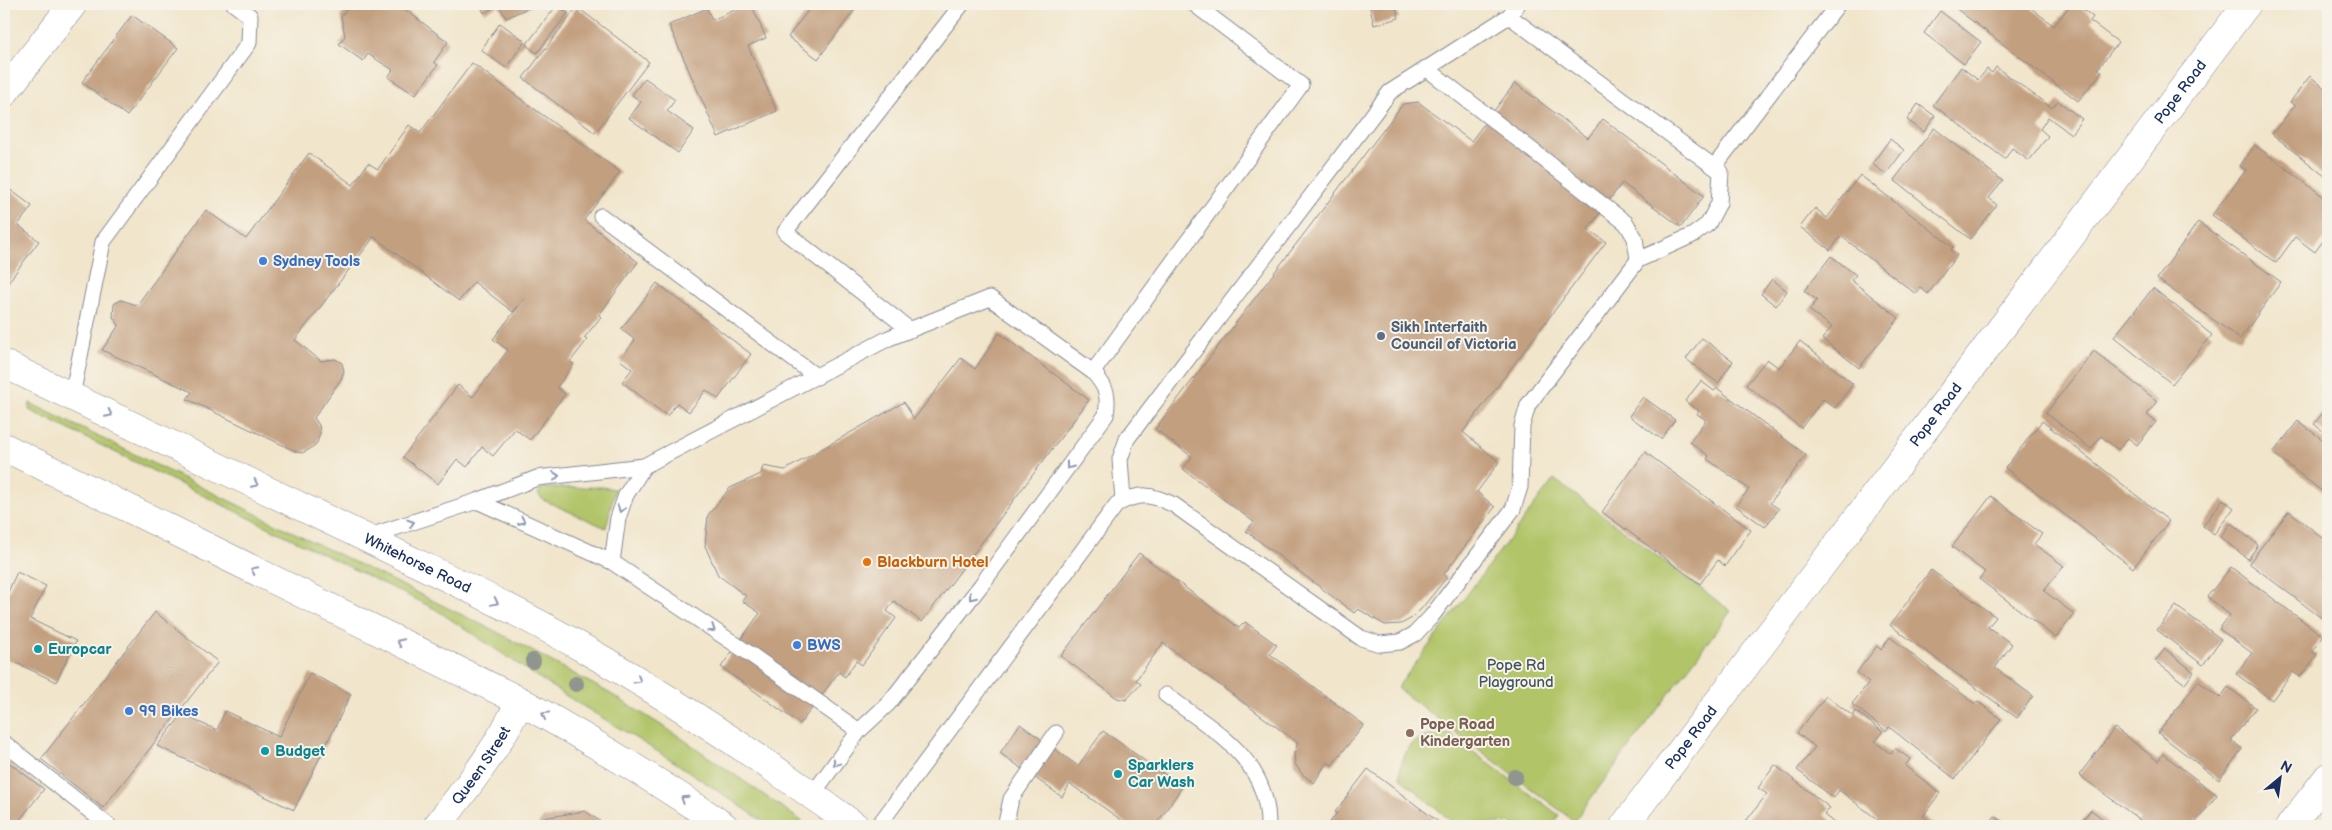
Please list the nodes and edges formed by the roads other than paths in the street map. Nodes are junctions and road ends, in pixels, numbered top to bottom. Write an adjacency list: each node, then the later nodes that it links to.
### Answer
1 (73, 4): 9 (main road)
2 (234, 4): 17 (lane)
3 (962, 4): 13 (lane)
4 (1194, 4): 15 (lane)
5 (1838, 4): 10 (lane)
6 (2247, 4): 38 (main road, Pope Road)
7 (1514, 10): 8 (lane); 10 (lane)
8 (1426, 68): 12 (lane); 21 (lane)
9 (4, 94)
10 (1714, 167): 12 (lane)
11 (601, 216): 16 (lane)
12 (1638, 260): 21 (lane)
13 (910, 330): 15 (lane); 16 (lane)
14 (4, 364): 17 (main road, Whitehorse Road)
15 (1094, 372): 26 (lane, one-way to 26)
16 (817, 377): 19 (lane)
17 (72, 396): 22 (main road, Whitehorse Road, one-way to 22)
18 (4, 447): 25 (main road, one-way to 18)
19 (644, 466): 20 (lane, one-way to 19); 23 (lane, one-way to 23)
20 (477, 501): 22 (lane, one-way to 20); 23 (lane, one-way to 23)
21 (1123, 501): 36 (lane)
22 (365, 538): 30 (main road, Whitehorse Road, one-way to 30)
23 (612, 562): 26 (lane, one-way to 26)
24 (1166, 695): 37 (lane)
25 (520, 701): 33 (main road, Queen Street); 34 (main road, one-way to 25)
26 (859, 731): 30 (lane, one-way to 30)
27 (1056, 733): 31 (lane)
28 (4, 743): 32 (lane)
29 (2328, 777): 39 (main road)
30 (812, 795): 35 (main road, Whitehorse Road)
31 (1006, 825)
32 (110, 826)
33 (437, 826)
34 (724, 826)
35 (855, 826)
36 (878, 826)
37 (1268, 826)
38 (1624, 826)
39 (2290, 826)

